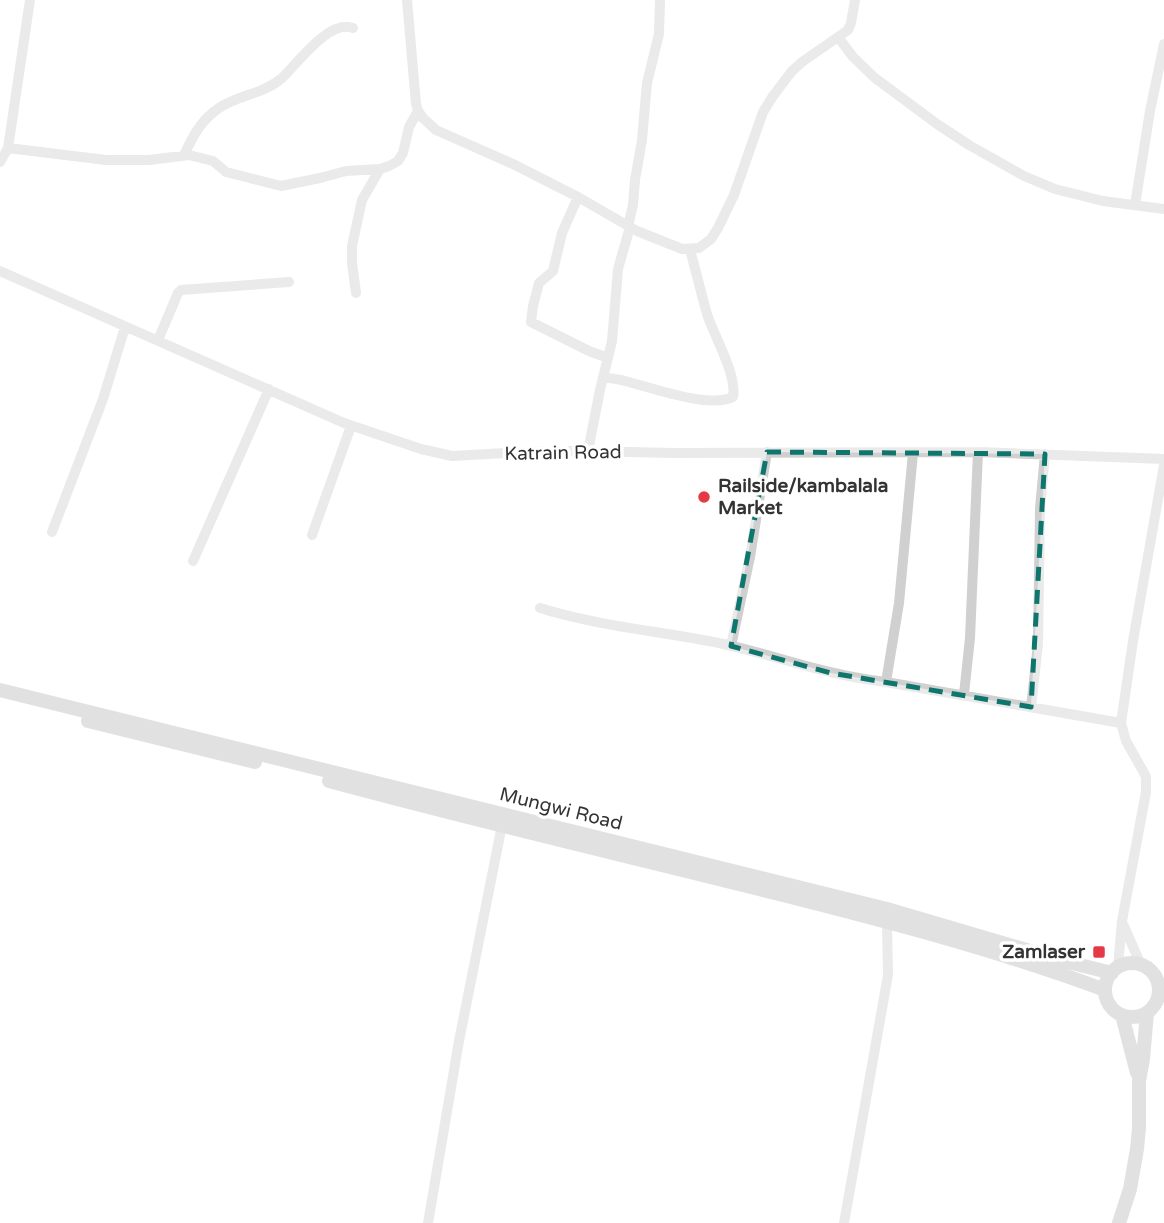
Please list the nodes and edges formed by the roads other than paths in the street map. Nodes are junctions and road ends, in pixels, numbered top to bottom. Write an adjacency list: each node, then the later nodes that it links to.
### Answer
1 (30, 0): 9 (street)
2 (407, 0): 8 (street)
3 (660, 0): 16 (street)
4 (855, 0): 6 (street)
5 (353, 28): 10 (street)
6 (838, 37): 14 (street); 17 (street)
7 (1164, 44): 14 (street)
8 (418, 111): 12 (street); 13 (street)
9 (8, 148): 10 (street); 11 (street)
10 (184, 155): 12 (street)
11 (0, 162)
12 (380, 169): 20 (street)
13 (578, 197): 16 (street); 23 (street)
14 (1135, 205): 15 (street)
15 (1164, 209)
16 (629, 226): 17 (street); 23 (street)
17 (690, 250): 24 (street)
18 (0, 271): 21 (street, Katrain Road)
19 (289, 282): 22 (street)
20 (356, 293)
21 (125, 327): 22 (street, Katrain Road); 34 (street)
22 (158, 340): 25 (street, Katrain Road)
23 (608, 358): 24 (street)
24 (603, 377): 27 (street)
25 (269, 389): 26 (street, Katrain Road); 36 (street)
26 (351, 426): 27 (street, Katrain Road); 35 (street)
27 (588, 451): 28 (street, Katrain Road)
28 (767, 452): 30 (street, Katrain Road); 38 (street)
29 (978, 452): 30 (street, Katrain Road); 31 (street, Katrain Road); 41 (street)
30 (913, 453): 39 (street)
31 (1045, 454): 32 (street, Katrain Road); 43 (street)
32 (1164, 459)
33 (1164, 465): 44 (street)
34 (52, 532)
35 (312, 535)
36 (193, 561)
37 (540, 608): 38 (street)
38 (731, 646): 39 (street)
39 (886, 682): 41 (street)
40 (0, 690): 45 (main road, Mungwi Road)
41 (964, 694): 43 (street)
42 (0, 696): 45 (main road, Mungwi Road)
43 (1031, 707): 44 (street)
44 (1121, 723): 46 (street)
45 (503, 820): 47 (main road, Mungwi Road); 49 (main road, Mungwi Road); 55 (street)
46 (1122, 921): 48 (street); 49 (street)
47 (887, 922): 51 (main road, Mungwi Road); 56 (street)
48 (1141, 965): 49 (main road); 50 (main road)
49 (1115, 970): 51 (main road)
50 (1159, 979): 52 (main road)
51 (1105, 990): 53 (main road)
52 (1155, 1009): 53 (main road); 54 (main road)
53 (1122, 1015): 54 (main road)
54 (1139, 1081): 57 (main road)
55 (428, 1223)
56 (844, 1223)
57 (1119, 1223)

